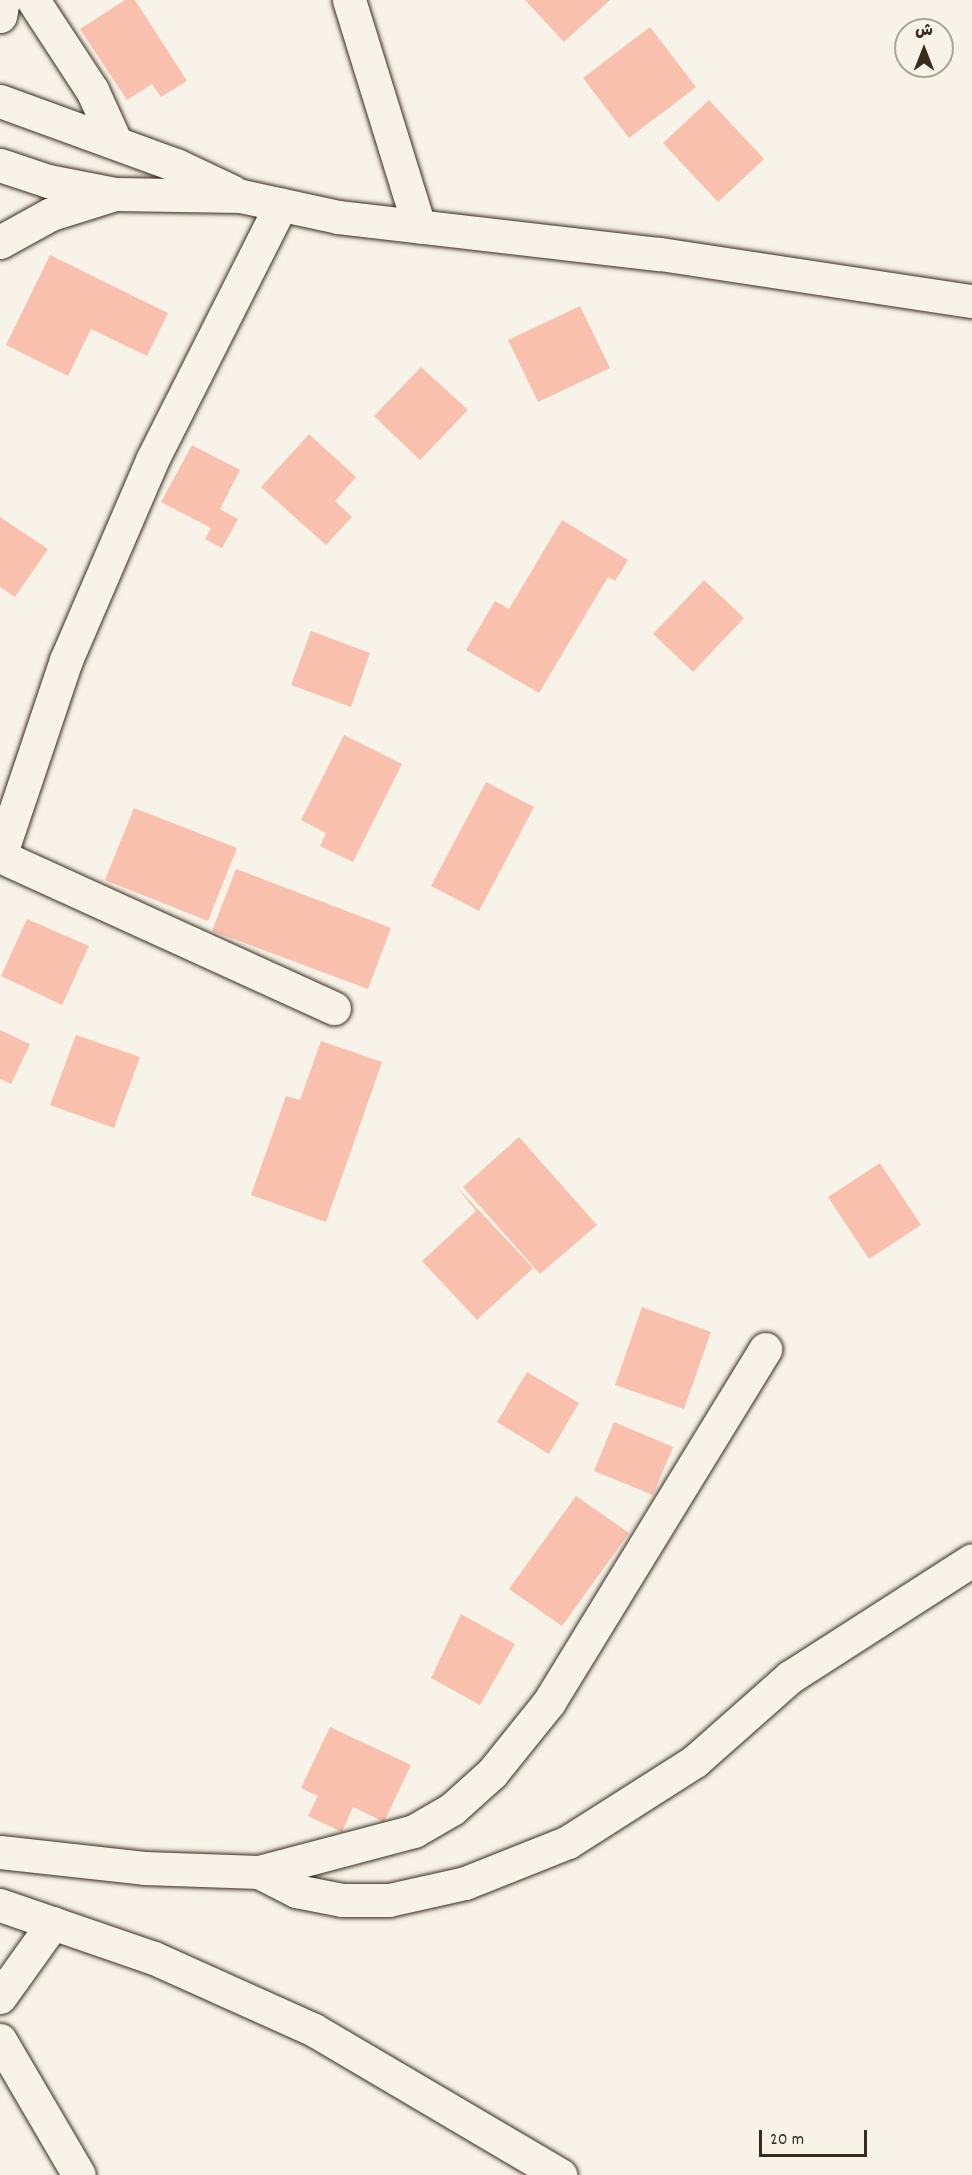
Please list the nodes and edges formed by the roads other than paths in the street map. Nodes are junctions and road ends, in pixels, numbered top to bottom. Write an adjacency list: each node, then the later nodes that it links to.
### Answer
1 (3, 0): 4 (street)
2 (33, 0): 6 (street)
3 (349, 0): 11 (street)
4 (0, 16)
5 (0, 101): 6 (street)
6 (116, 143): 9 (street)
7 (0, 165): 8 (street)
8 (115, 194): 9 (street); 12 (street)
9 (241, 196): 10 (street)
10 (281, 205): 11 (street); 14 (street)
11 (419, 226): 13 (street)
12 (0, 242)
13 (972, 301)
14 (0, 856): 15 (street)
15 (334, 1008)
16 (765, 1349): 19 (street)
17 (972, 1560): 19 (street)
18 (0, 1852): 19 (street)
19 (260, 1872)
20 (0, 1905): 21 (street)
21 (53, 1923): 22 (street); 25 (street)
22 (0, 1997)
23 (0, 2040): 24 (street)
24 (79, 2175)
25 (560, 2175)

